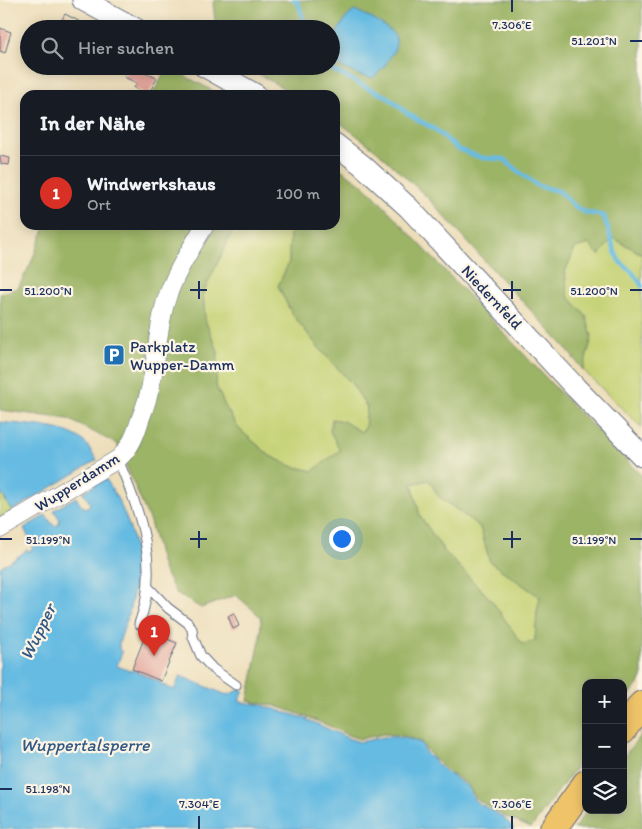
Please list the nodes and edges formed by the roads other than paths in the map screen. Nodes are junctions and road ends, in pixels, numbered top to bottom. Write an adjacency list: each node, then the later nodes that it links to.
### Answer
1 (83, 0): 2 (street)
2 (120, 20)
3 (220, 75): 4 (street)
4 (247, 90)
5 (340, 148): 7 (street, Niedernfeld)
6 (202, 230): 8 (street, Wupperdamm)
7 (642, 456)
8 (118, 459): 9 (street, Wupperdamm); 10 (lane)
9 (5, 527)
10 (149, 588): 11 (lane); 12 (lane)
11 (139, 624)
12 (236, 684)
13 (642, 704): 14 (main road)
14 (627, 725)
15 (580, 790): 16 (main road)
16 (553, 829)

